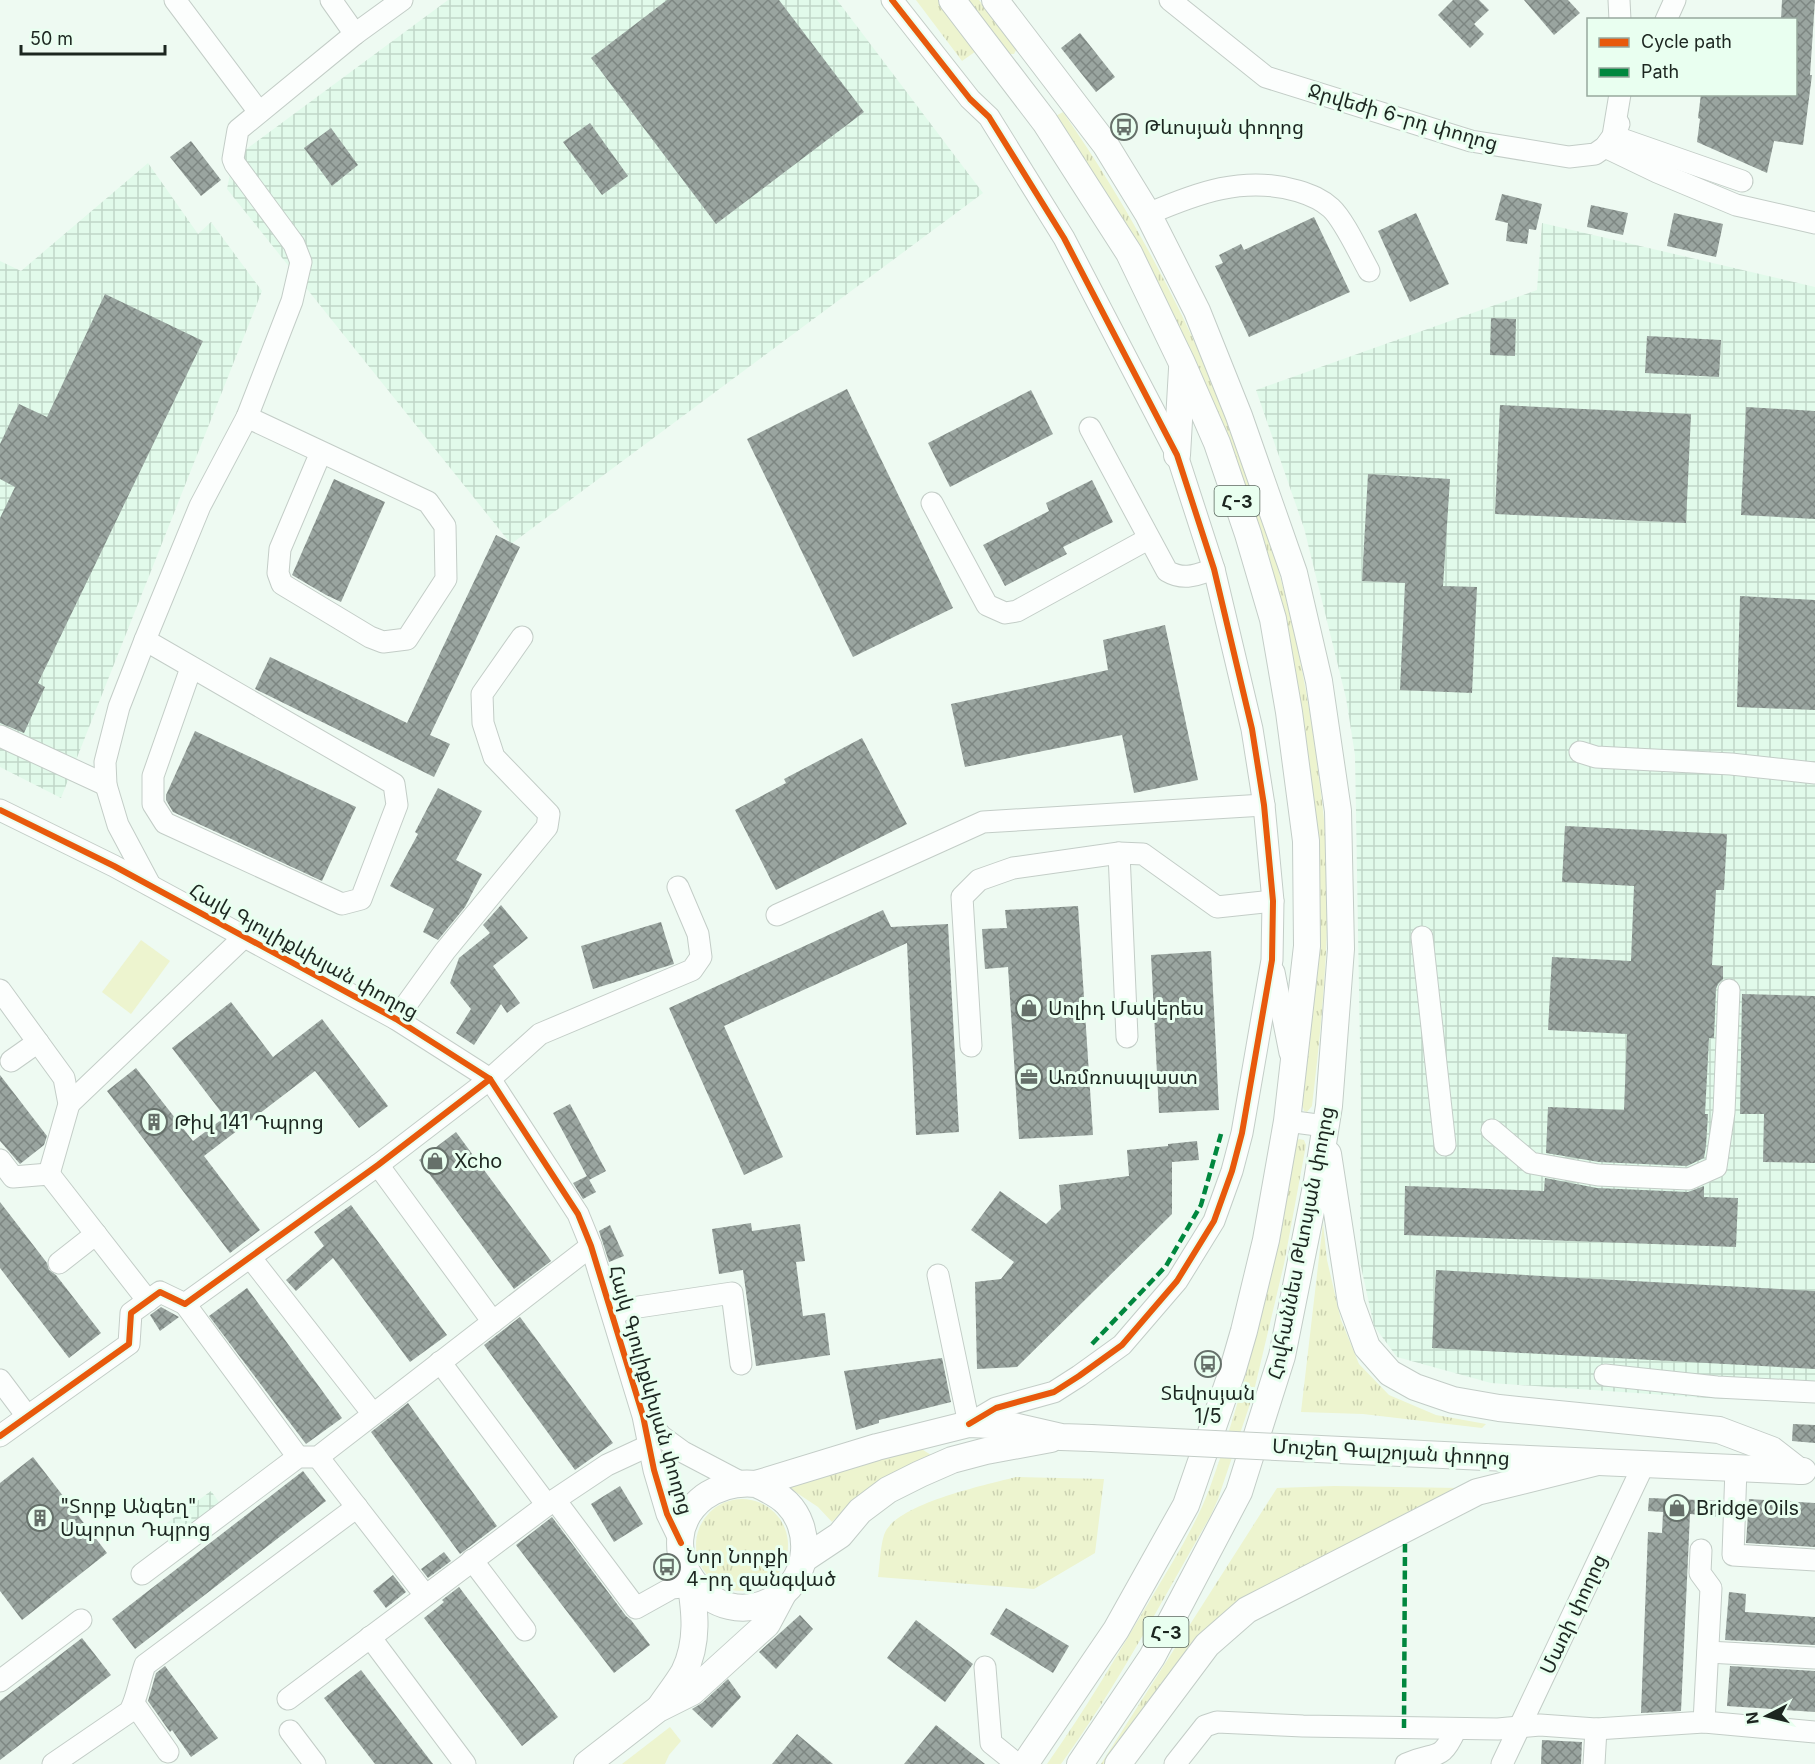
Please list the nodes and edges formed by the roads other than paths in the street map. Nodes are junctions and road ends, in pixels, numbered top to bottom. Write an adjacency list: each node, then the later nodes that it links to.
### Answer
1 (175, 0): 18 (street)
2 (332, 0): 12 (street)
3 (402, 0): 12 (street)
4 (892, 0): 29 (street)
5 (952, 0): 14 (main road, Հովհաննես Թևոսյան փողոց / Հ-3)
6 (995, 0): 13 (main road, Հովհաննես Թևոսյան փողոց / Հ-3)
7 (1170, 0): 20 (street, Ջրվեժի 6-րդ փողոց)
8 (1619, 0): 10 (street)
9 (1675, 0): 11 (street)
10 (1620, 18)
11 (1667, 18)
12 (355, 34): 18 (street)
13 (1025, 40): 14 (main road); 17 (main road, Հովհաննես Թևոսյան փողոց / Հ-3)
14 (999, 60): 19 (main road, Հովհաննես Թևոսյան փողոց / Հ-3)
15 (1620, 96): 20 (street)
16 (1631, 96): 20 (street)
17 (1071, 101): 19 (main road); 22 (main road, Հովհաննես Թևոսյան փողոց / Հ-3)
18 (259, 112): 26 (street)
19 (1045, 122): 25 (main road, Հովհաննես Թևոսյան փողոց / Հ-3)
20 (1609, 142): 21 (street); 23 (street)
21 (1742, 181)
22 (1148, 214): 24 (street); 62 (main road, Հովհաննես Թևոսյան փողոց / Հ-3)
23 (1815, 223)
24 (1369, 271)
25 (1182, 363): 29 (main road); 57 (main road, Հովհաննես Թևոսյան փողոց / Հ-3)
26 (247, 417): 28 (street); 34 (street)
27 (1090, 428): 31 (street)
28 (321, 452): 28 (street)
29 (1177, 454): 32 (street)
30 (932, 503): 31 (street)
31 (1148, 539): 32 (street)
32 (1214, 569): 40 (street)
33 (522, 637): 52 (street)
34 (145, 640): 35 (street); 39 (street)
35 (191, 668): 35 (street)
36 (0, 736): 39 (street)
37 (1580, 752): 38 (street)
38 (1815, 773)
39 (106, 785): 43 (street)
40 (1264, 805): 45 (street); 46 (street)
41 (0, 810): 43 (street, Հայկ Գյուլիքևխյան փողոց)
42 (1119, 853): 45 (street); 53 (street); 55 (street)
43 (150, 885): 47 (street, Հայկ Գյուլիքևխյան փողոց)
44 (678, 887): 58 (street)
45 (1273, 901): 49 (street)
46 (777, 915)
47 (244, 937): 52 (street, Հայկ Գյուլիքևխյան փողոց); 59 (street)
48 (1422, 937): 63 (street)
49 (1272, 960): 57 (street); 85 (street)
50 (0, 990): 54 (street)
51 (1729, 990): 61 (street)
52 (396, 1019): 58 (street, Հայկ Գյուլիքևխյան փողոց)
53 (1126, 1037)
54 (38, 1042): 56 (street); 59 (street)
55 (971, 1046)
56 (11, 1061)
57 (1294, 1073): 60 (main road, Հովհաննես Թևոսյան փողոց / Հ-3)
58 (490, 1079): 65 (street); 69 (street, Հայկ Գյուլիքևխյան փողոց)
59 (69, 1104): 66 (street)
60 (1287, 1121): 62 (street); 128 (main road, Հովհաննես Թևոսյան փողոց / Հ-3)
61 (1492, 1130)
62 (1325, 1131): 93 (main road); 129 (main road, Հովհաննես Թևոսյան փողոց / Հ-3)
63 (1444, 1145)
64 (0, 1160): 67 (street)
65 (378, 1165): 70 (street); 76 (street)
66 (49, 1174): 67 (street); 68 (street)
67 (6, 1181)
68 (96, 1234): 71 (street); 73 (street)
69 (591, 1246): 75 (street, Հայկ Գյուլիքևխյան փողոց); 76 (street)
70 (250, 1257): 74 (street); 82 (street)
71 (59, 1263)
72 (938, 1275): 85 (street)
73 (148, 1301): 74 (street); 83 (street)
74 (185, 1304): 89 (street)
75 (613, 1315): 78 (street); 84 (street, Հայկ Գյուլիքևխյան փողոց)
76 (493, 1322): 77 (street)
77 (440, 1362): 82 (street); 95 (street)
78 (741, 1364)
79 (1605, 1375): 81 (street)
80 (0, 1380): 83 (street)
81 (1815, 1392)
82 (373, 1414): 89 (street)
83 (27, 1416): 86 (street)
84 (643, 1416): 88 (street, Հայկ Գյուլիքևխյան փողոց); 94 (street, Հայկ Գյուլիքևխյան փողոց)
85 (969, 1424): 87 (main road, Մուշեղ Գալշոյան փողոց); 94 (main road, Մուշեղ Գալշոյան փողոց)
86 (0, 1436)
87 (1061, 1437): 90 (main road, Մուշեղ Գալշոյան փողոց, bridge); 99 (main road)
88 (648, 1446): 95 (street); 97 (street, Հայկ Գյուլիքևխյան փողոց)
89 (308, 1457): 96 (street); 102 (street)
90 (1598, 1462): 91 (main road, Մուշեղ Գալշոյան փողոց); 130 (main road)
91 (1644, 1464): 92 (main road, Մուշեղ Գալշոյան փողոց); 117 (street, Մառի փողոց)
92 (1736, 1468): 93 (main road, Մուշեղ Գալշոյան փողոց); 101 (street)
93 (1807, 1472)
94 (749, 1483): 97 (main road); 99 (main road)
95 (551, 1503): 100 (street); 103 (street)
96 (357, 1508): 105 (street); 114 (street)
97 (681, 1543): 103 (main road)
98 (1701, 1550): 109 (street)
99 (804, 1559): 104 (main road)
100 (472, 1560): 105 (street); 107 (street)
101 (1815, 1560)
102 (142, 1574)
103 (690, 1583): 104 (main road); 115 (main road)
104 (783, 1594): 115 (main road)
105 (425, 1595): 108 (street)
106 (81, 1620): 112 (street)
107 (525, 1630)
108 (370, 1637): 113 (street); 125 (street)
109 (1708, 1652): 110 (street); 116 (street)
110 (1815, 1658)
111 (985, 1668): 127 (street)
112 (0, 1681)
113 (288, 1699)
114 (135, 1705): 122 (street); 123 (street)
115 (658, 1709): 126 (main road)
116 (1704, 1722): 119 (street); 121 (street)
117 (1520, 1728): 118 (street); 119 (street); 133 (street, Մառի փողոց)
118 (1456, 1729): 131 (street); 132 (street)
119 (1596, 1729): 134 (street)
120 (290, 1731): 124 (street)
121 (1815, 1732)
122 (168, 1752)
123 (53, 1764)
124 (315, 1764)
125 (465, 1764)
126 (587, 1764)
127 (1017, 1764)
128 (1025, 1764)
129 (1080, 1764)
130 (1118, 1764)
131 (1175, 1764)
132 (1406, 1764)
133 (1502, 1764)
134 (1594, 1764)

